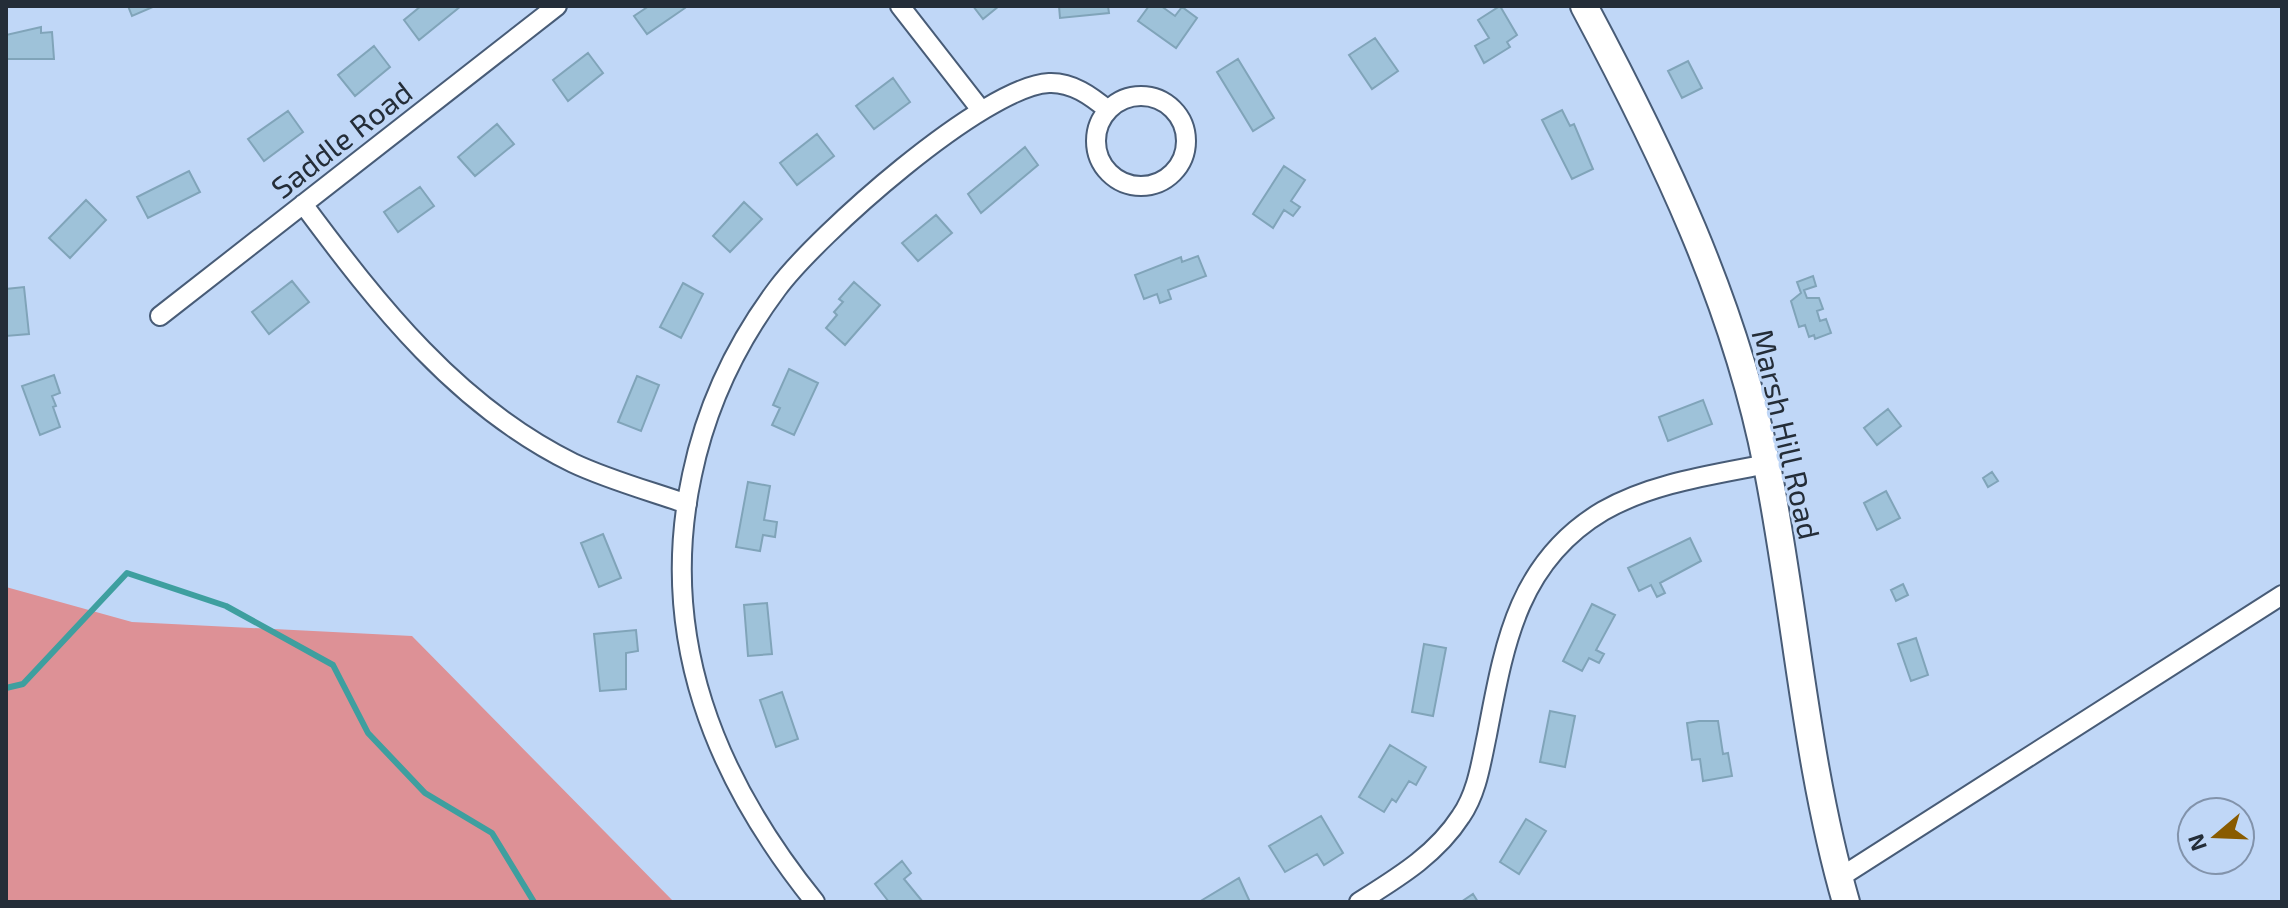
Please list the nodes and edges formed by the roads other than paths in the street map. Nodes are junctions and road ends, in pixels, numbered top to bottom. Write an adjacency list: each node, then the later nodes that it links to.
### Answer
1 (557, 6): 6 (street, Saddle Road)
2 (900, 6): 4 (street)
3 (1584, 6): 8 (street, Marsh Hill Road)
4 (981, 110): 5 (street); 9 (street)
5 (1108, 110): 5 (street)
6 (303, 204): 7 (street, Saddle Road); 9 (street)
7 (160, 316)
8 (1767, 464): 11 (street, Marsh Hill Road); 13 (street)
9 (687, 504): 12 (street)
10 (2282, 595): 11 (street)
11 (1843, 890)
12 (815, 902)
13 (1359, 902)

